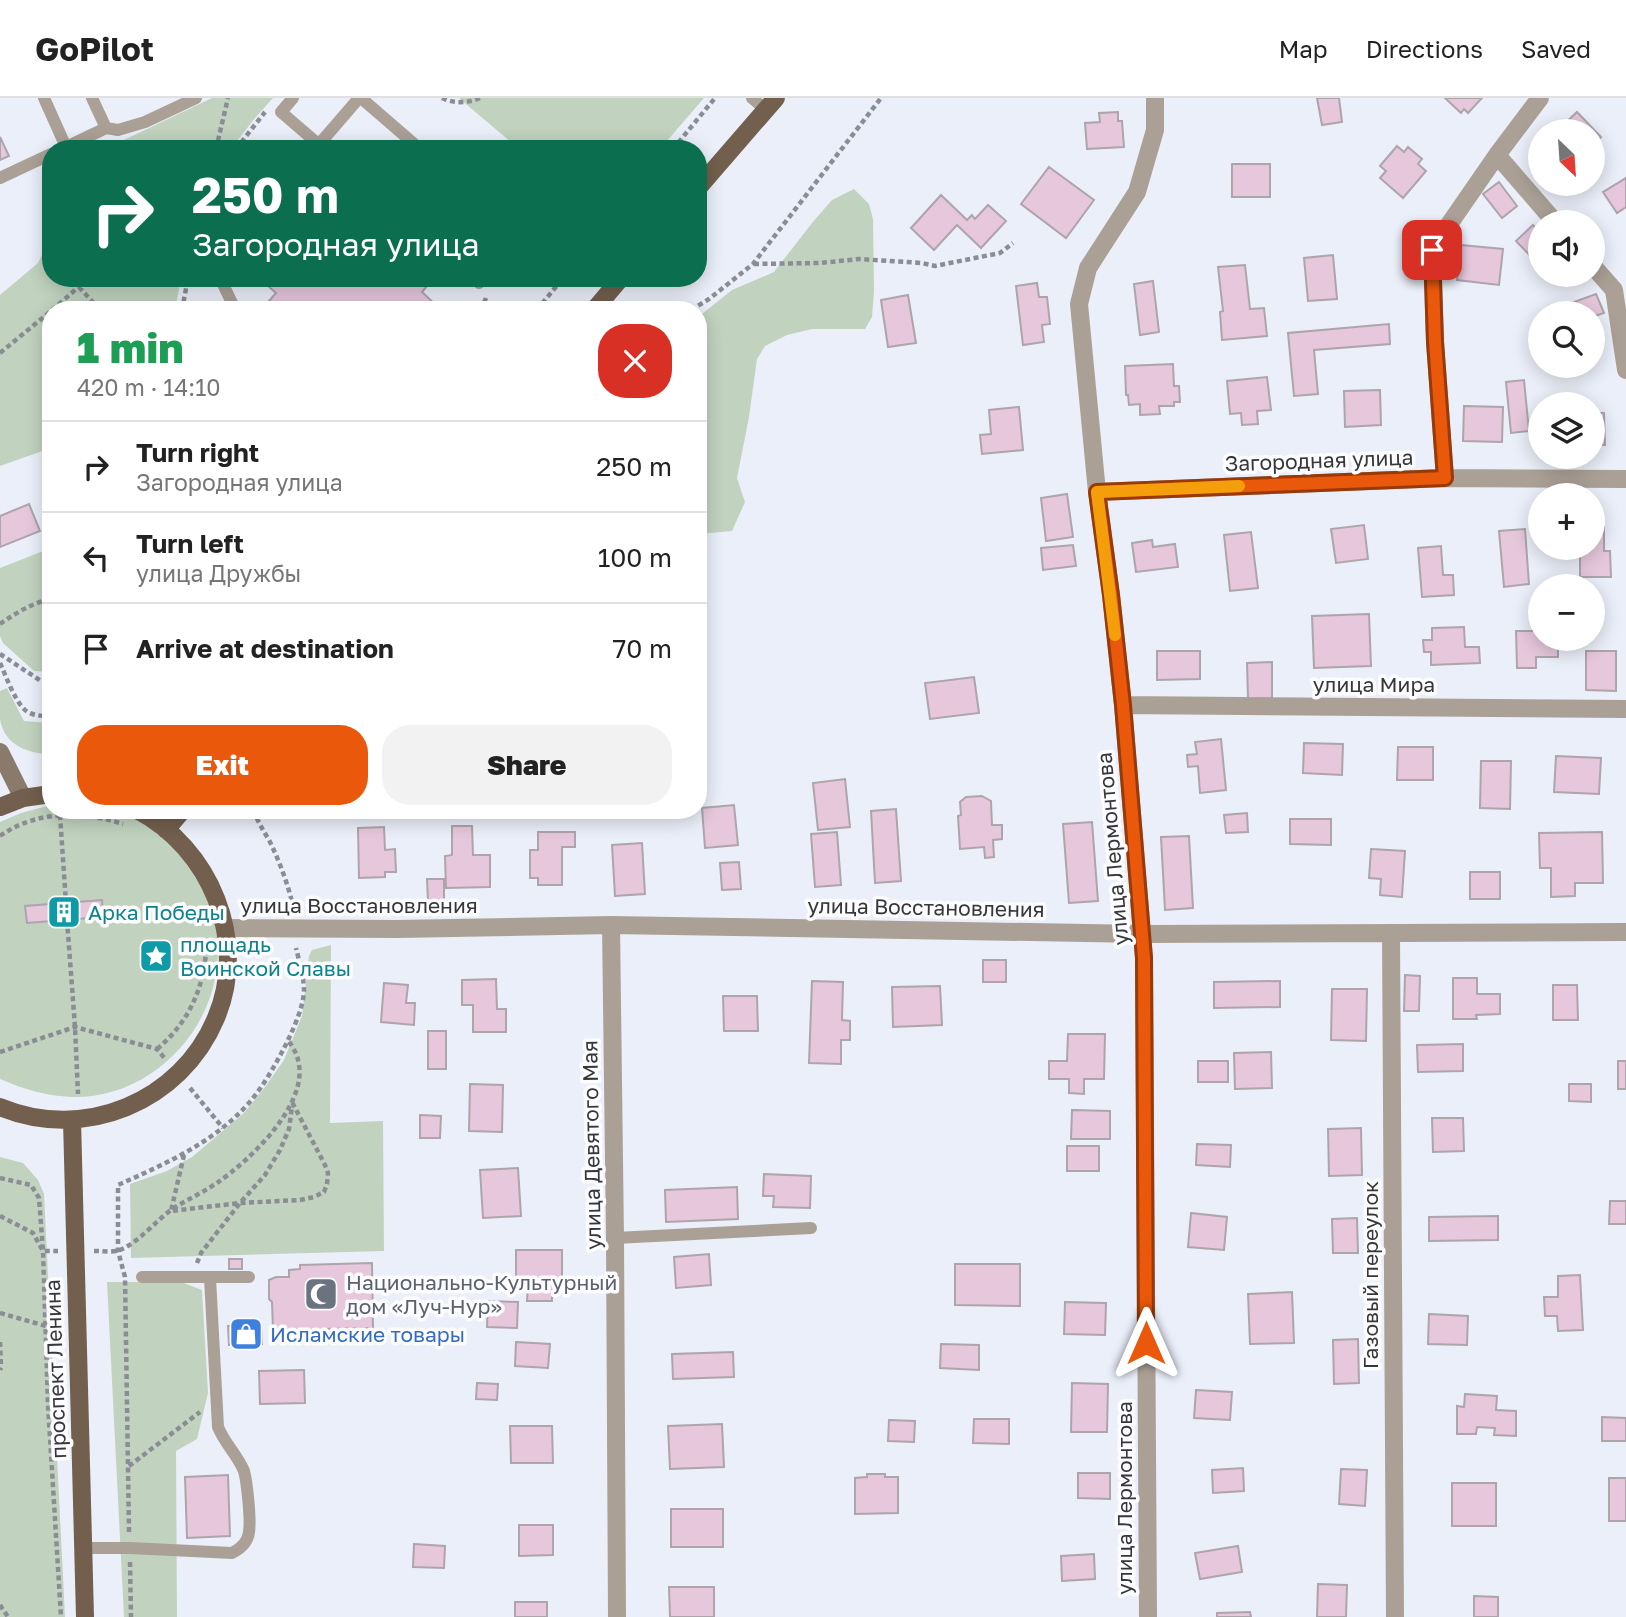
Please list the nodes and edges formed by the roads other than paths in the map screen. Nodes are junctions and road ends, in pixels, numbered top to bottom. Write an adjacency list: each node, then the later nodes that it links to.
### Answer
1 (44, 98): 10 (lane)
2 (92, 98): 9 (lane)
3 (196, 98): 9 (lane)
4 (293, 98): 12 (lane)
5 (360, 98): 13 (lane); 14 (lane)
6 (1155, 98): 27 (street, улица Лермонтова)
7 (1540, 98): 15 (street)
8 (765, 102): 17 (main road)
9 (106, 128): 11 (lane)
10 (61, 140)
11 (81, 140)
12 (311, 140)
13 (325, 140)
14 (409, 140)
15 (1497, 155): 19 (street); 25 (street)
16 (42, 158): 18 (lane)
17 (707, 176)
18 (0, 178)
19 (1545, 210)
20 (1605, 277): 22 (street)
21 (613, 287): 23 (main road)
22 (1620, 291): 24 (street)
23 (602, 301)
24 (1626, 370)
25 (1445, 478): 26 (street, Загородная улица); 27 (street, Загородная улица)
26 (1626, 480)
27 (1097, 492): 28 (street, улица Лермонтова)
28 (1123, 705): 29 (street, улица Мира); 41 (street, улица Лермонтова)
29 (1626, 709)
30 (0, 752): 32 (main road)
31 (42, 796): 32 (main road)
32 (23, 799): 33 (main road)
33 (0, 807)
34 (151, 819): 36 (main road)
35 (175, 819): 36 (main road)
36 (166, 830): 38 (main road)
37 (611, 925): 38 (street, улица Восстановления); 41 (street, улица Восстановления); 45 (street, улица Девятого Мая)
38 (225, 928): 43 (main road)
39 (1626, 932): 40 (street, улица Восстановления)
40 (1391, 933): 41 (street, улица Восстановления); 53 (street, Газовый переулок)
41 (1142, 934): 52 (street, улица Лермонтова)
42 (0, 1107): 43 (main road)
43 (72, 1120): 49 (main road, проспект Ленина)
44 (811, 1228): 45 (lane)
45 (615, 1238): 51 (street, улица Девятого Мая)
46 (249, 1277): 48 (lane)
47 (142, 1278): 48 (lane)
48 (210, 1278): 49 (lane)
49 (83, 1548): 50 (main road, проспект Ленина)
50 (85, 1617)
51 (617, 1617)
52 (1148, 1617)
53 (1395, 1617)

